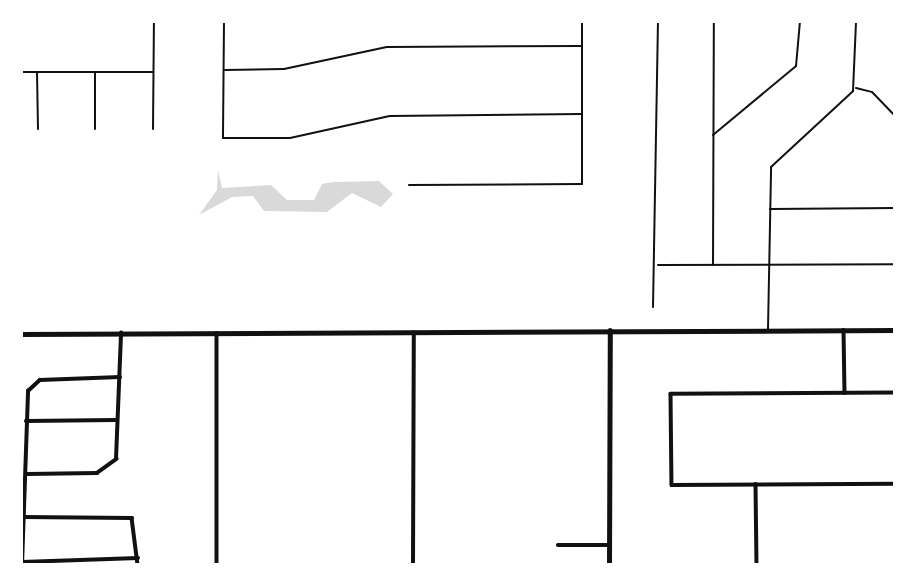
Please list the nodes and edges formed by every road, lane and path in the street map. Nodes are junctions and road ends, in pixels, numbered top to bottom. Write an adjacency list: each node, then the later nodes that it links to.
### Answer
1 (154, 21): 13 (lane)
2 (224, 21): 9 (lane)
3 (582, 21): 8 (lane)
4 (658, 21): 25 (lane)
5 (714, 21): 20 (lane)
6 (800, 21): 20 (lane)
7 (856, 21): 14 (lane)
8 (582, 46): 9 (lane); 15 (lane)
9 (224, 70): 15 (lane)
10 (21, 72): 11 (lane)
11 (37, 72): 12 (lane); 17 (lane)
12 (95, 72): 13 (lane); 18 (lane)
13 (153, 72): 19 (lane)
14 (855, 88): 16 (lane); 23 (lane)
15 (582, 114): 21 (lane)
16 (895, 116)
17 (38, 129)
18 (95, 129)
19 (153, 129)
20 (713, 135): 26 (lane)
21 (409, 185)
22 (895, 208): 23 (lane)
23 (769, 209): 27 (lane)
24 (895, 264): 27 (lane)
25 (656, 265): 26 (lane); 28 (lane)
26 (713, 265): 27 (lane)
27 (769, 265): 30 (lane)
28 (653, 307)
29 (610, 330): 30 (main road); 33 (main road); 47 (main road)
30 (768, 330): 31 (main road)
31 (844, 330): 32 (main road); 38 (street)
32 (895, 330)
33 (414, 332): 35 (main road); 52 (street)
34 (121, 333): 35 (main road); 36 (main road); 37 (street)
35 (217, 333): 51 (street)
36 (21, 334)
37 (120, 377): 40 (street); 41 (street)
38 (845, 393): 39 (street); 43 (street)
39 (895, 393)
40 (116, 420): 41 (street); 42 (street)
41 (26, 421): 42 (street)
42 (26, 474): 45 (street)
43 (756, 484): 44 (street); 54 (street)
44 (895, 484)
45 (23, 517): 48 (street); 49 (street)
46 (558, 544): 47 (street)
47 (609, 545): 53 (main road)
48 (138, 558): 49 (street); 50 (street)
49 (22, 564)
50 (138, 565)
51 (217, 565)
52 (413, 565)
53 (609, 565)
54 (757, 565)

